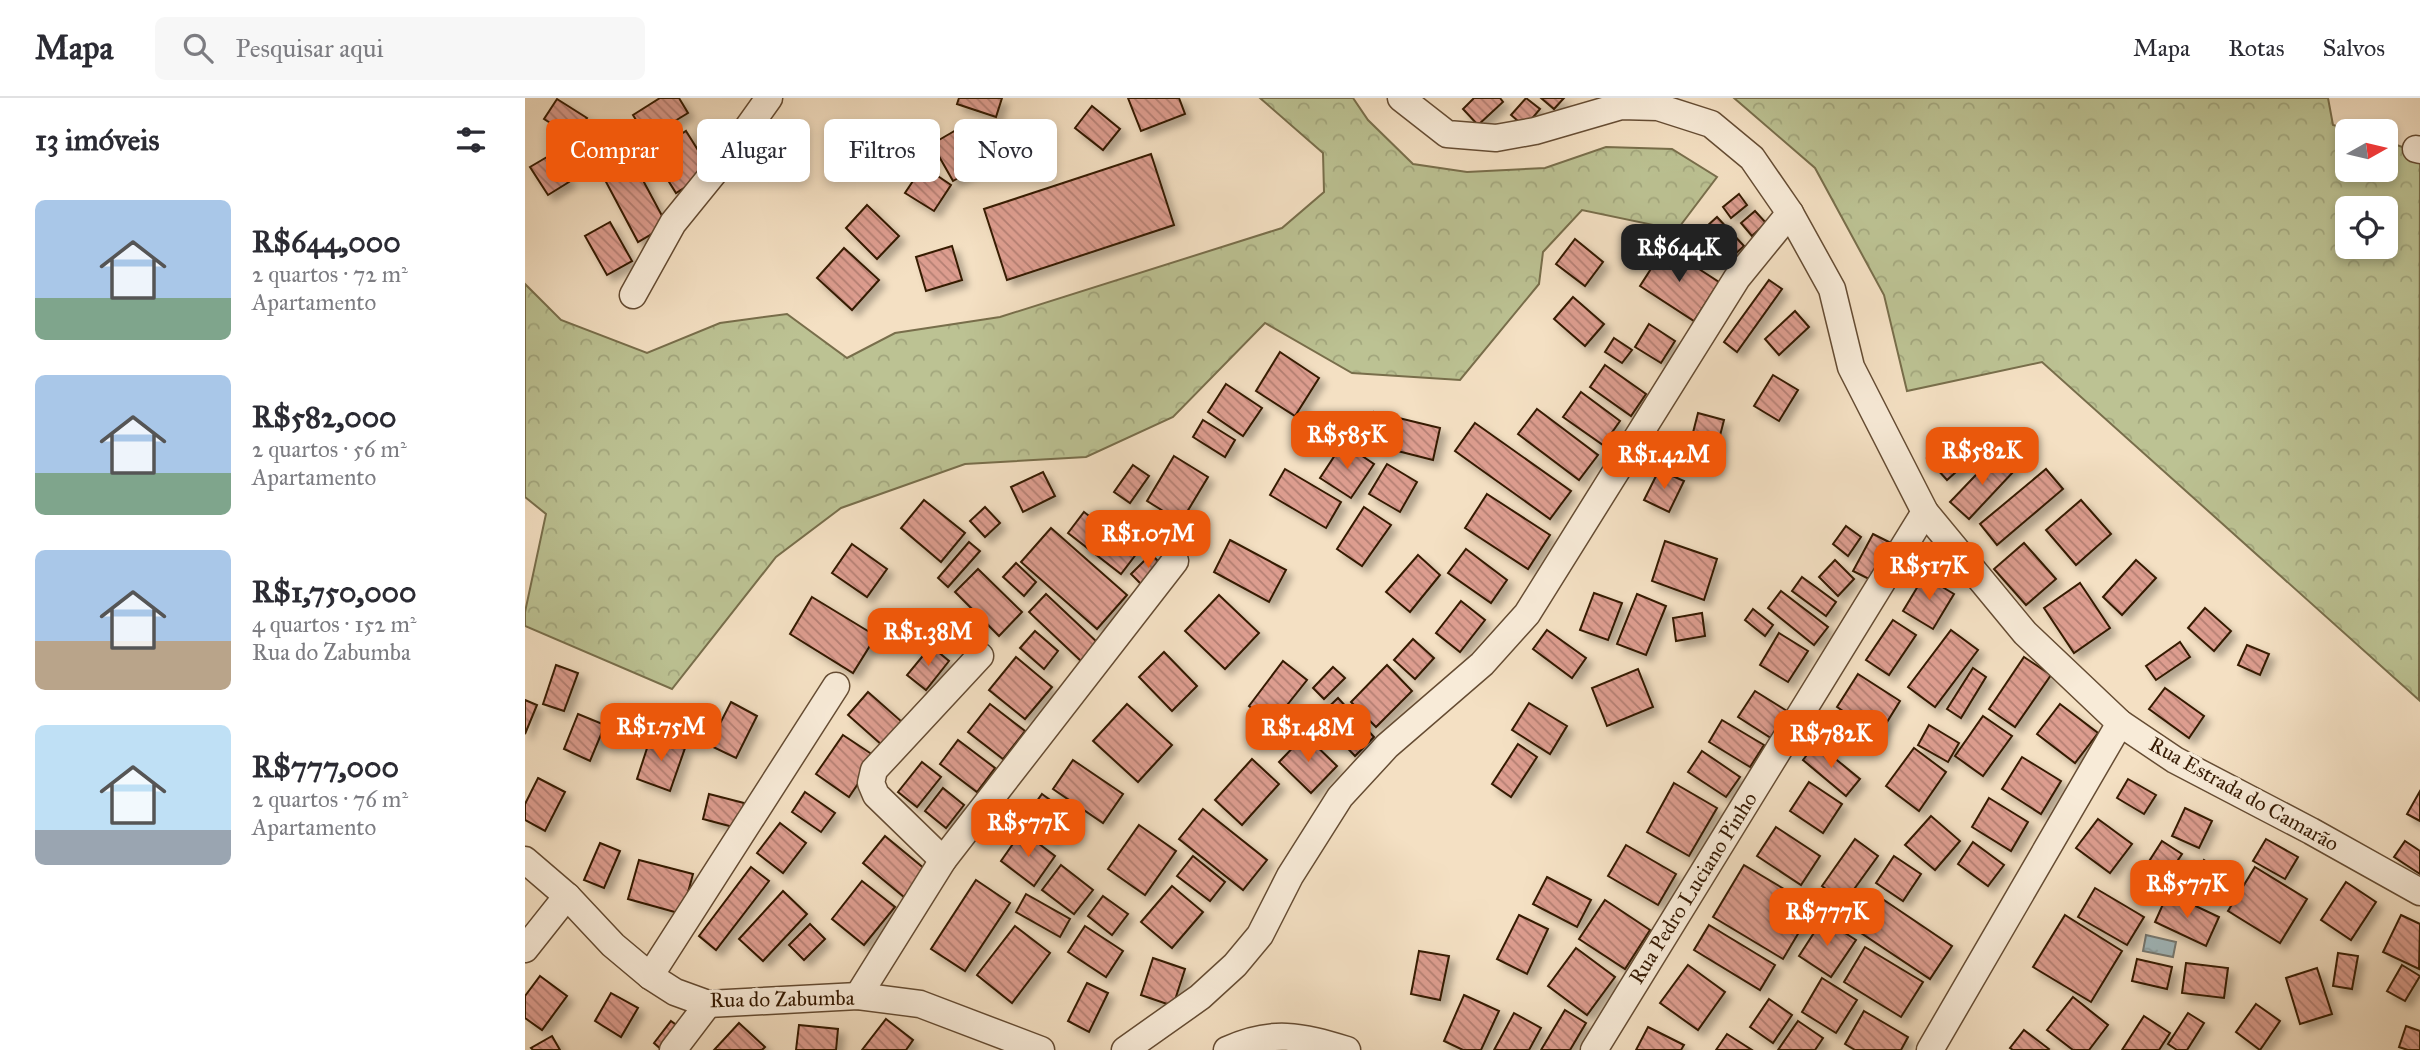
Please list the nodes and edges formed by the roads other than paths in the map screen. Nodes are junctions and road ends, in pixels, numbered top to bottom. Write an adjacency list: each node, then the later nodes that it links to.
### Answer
1 (769, 98): 4 (street)
2 (1401, 98): 3 (street, Rua Estrada do Camarão)
3 (1790, 213): 5 (street, Rua Estrada do Camarão); 20 (street)
4 (633, 295)
5 (1925, 512): 9 (street, Rua Estrada do Camarão); 23 (street, Rua Pedro Luciano Pinho)
6 (1175, 561): 11 (street)
7 (980, 656): 11 (street)
8 (836, 686): 15 (street)
9 (2120, 723): 12 (street, Rua Estrada do Camarão); 24 (street)
10 (525, 860): 13 (street, Rua do Zabumba)
11 (943, 860): 16 (street)
12 (2420, 892)
13 (567, 896): 14 (street); 15 (street, Rua do Zabumba)
14 (525, 949)
15 (650, 976): 17 (street, Rua do Zabumba)
16 (858, 996): 17 (street, Rua do Zabumba); 19 (street, Rua do Zabumba)
17 (709, 1004): 18 (street)
18 (673, 1050)
19 (1041, 1050)
20 (1125, 1050)
21 (1227, 1050): 22 (street)
22 (1347, 1050)
23 (1594, 1050)
24 (1930, 1050)

